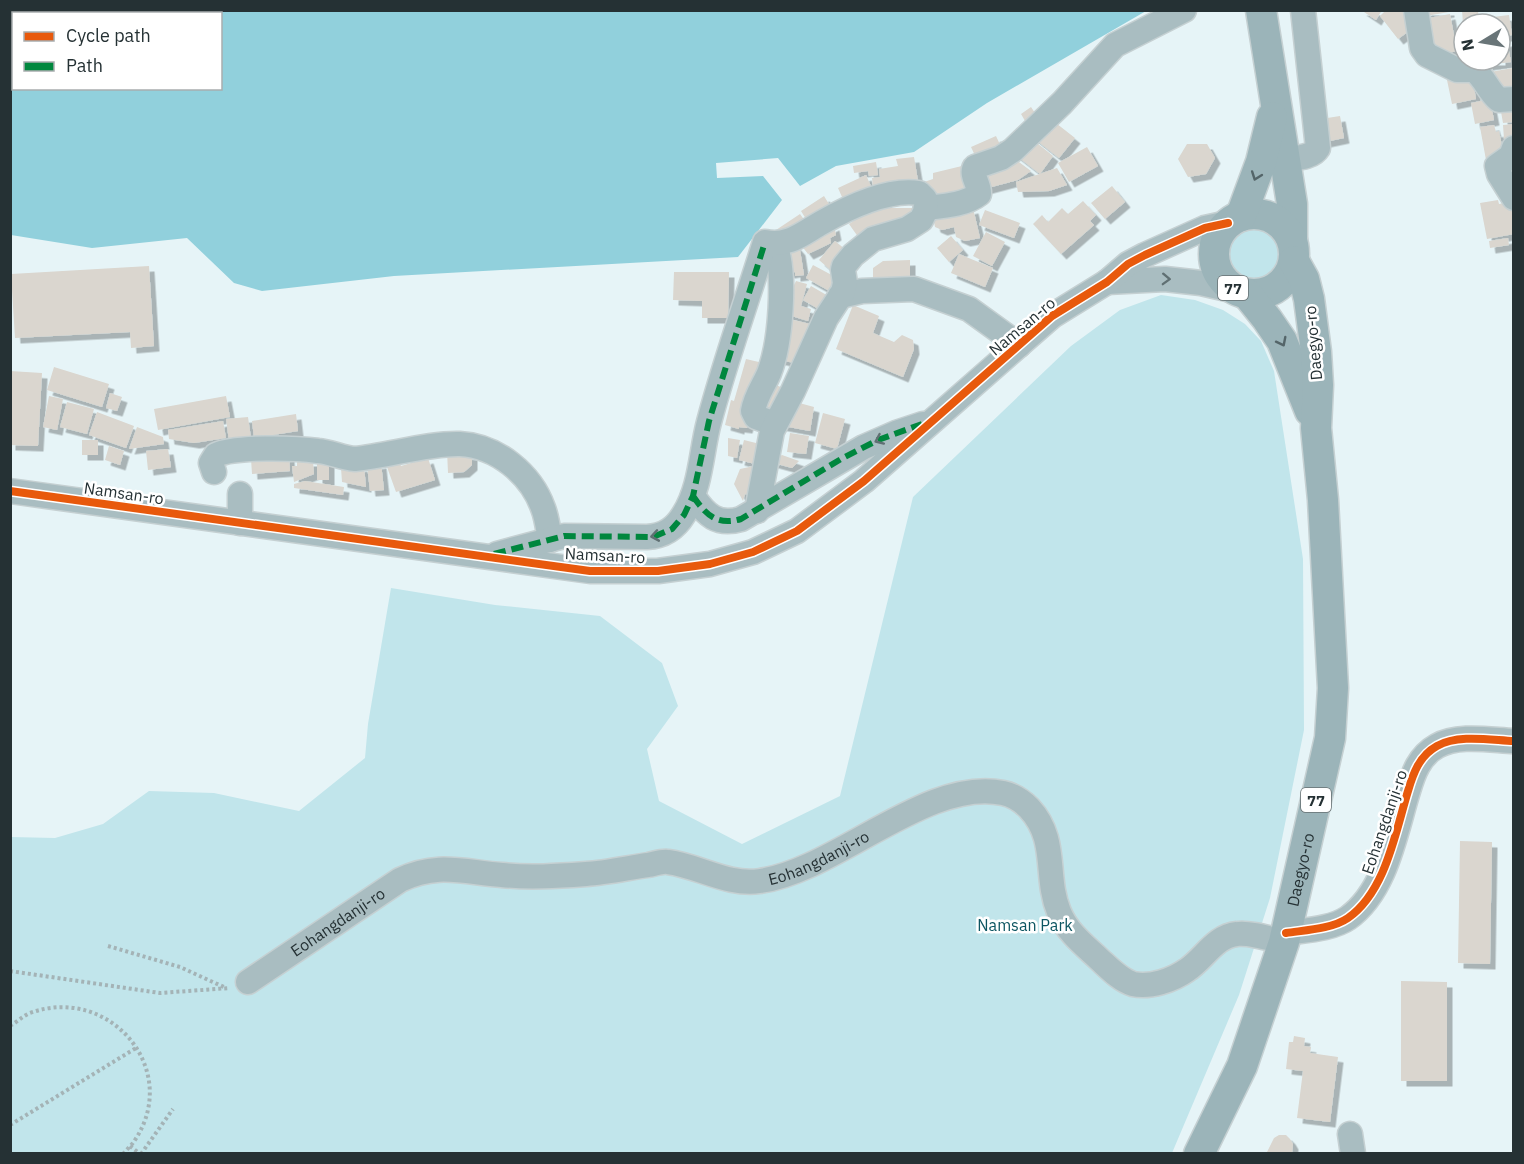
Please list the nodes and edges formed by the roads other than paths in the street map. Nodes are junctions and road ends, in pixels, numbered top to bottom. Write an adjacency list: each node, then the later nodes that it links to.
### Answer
1 (1184, 10): 10 (street)
2 (1261, 10): 5 (main road, 77)
3 (1303, 10): 8 (street)
4 (1416, 10): 6 (street)
5 (1273, 94): 8 (main road, Daegyo-ro / 77); 11 (main road, 77, one-way to 11)
6 (1514, 99)
7 (1514, 148): 9 (street)
8 (1284, 160): 13 (main road, Daegyo-ro / 77)
9 (1514, 198)
10 (926, 208): 12 (street); 16 (street)
11 (1235, 220): 13 (main road, 77); 14 (street); 15 (main road, 77)
12 (770, 243): 19 (street); 24 (street)
13 (1293, 250): 15 (main road, 77); 20 (main road, Daegyo-ro / 77)
14 (1107, 282): 15 (street, one-way to 15); 17 (street, Namsan-ro)
15 (1242, 292): 20 (main road, Daegyo-ro / 77, one-way to 20)
16 (840, 296): 17 (street); 19 (street)
17 (1019, 345): 18 (street, Namsan-ro)
18 (934, 421): 25 (street, one-way to 25); 28 (street, Namsan-ro)
19 (775, 424): 25 (street)
20 (1316, 428): 30 (main road, Daegyo-ro / 77)
21 (214, 472): 27 (street)
22 (10, 491): 26 (street, Namsan-ro)
23 (240, 494): 26 (street)
24 (693, 496): 25 (street); 27 (street, one-way to 27)
25 (758, 511)
26 (240, 523): 28 (street, Namsan-ro)
27 (550, 540): 28 (street)
28 (486, 557)
29 (1514, 741): 30 (street, Eohangdanji-ro)
30 (1285, 937): 31 (street, Eohangdanji-ro); 32 (main road, Daegyo-ro / 77)
31 (237, 985)
32 (1199, 1154)

